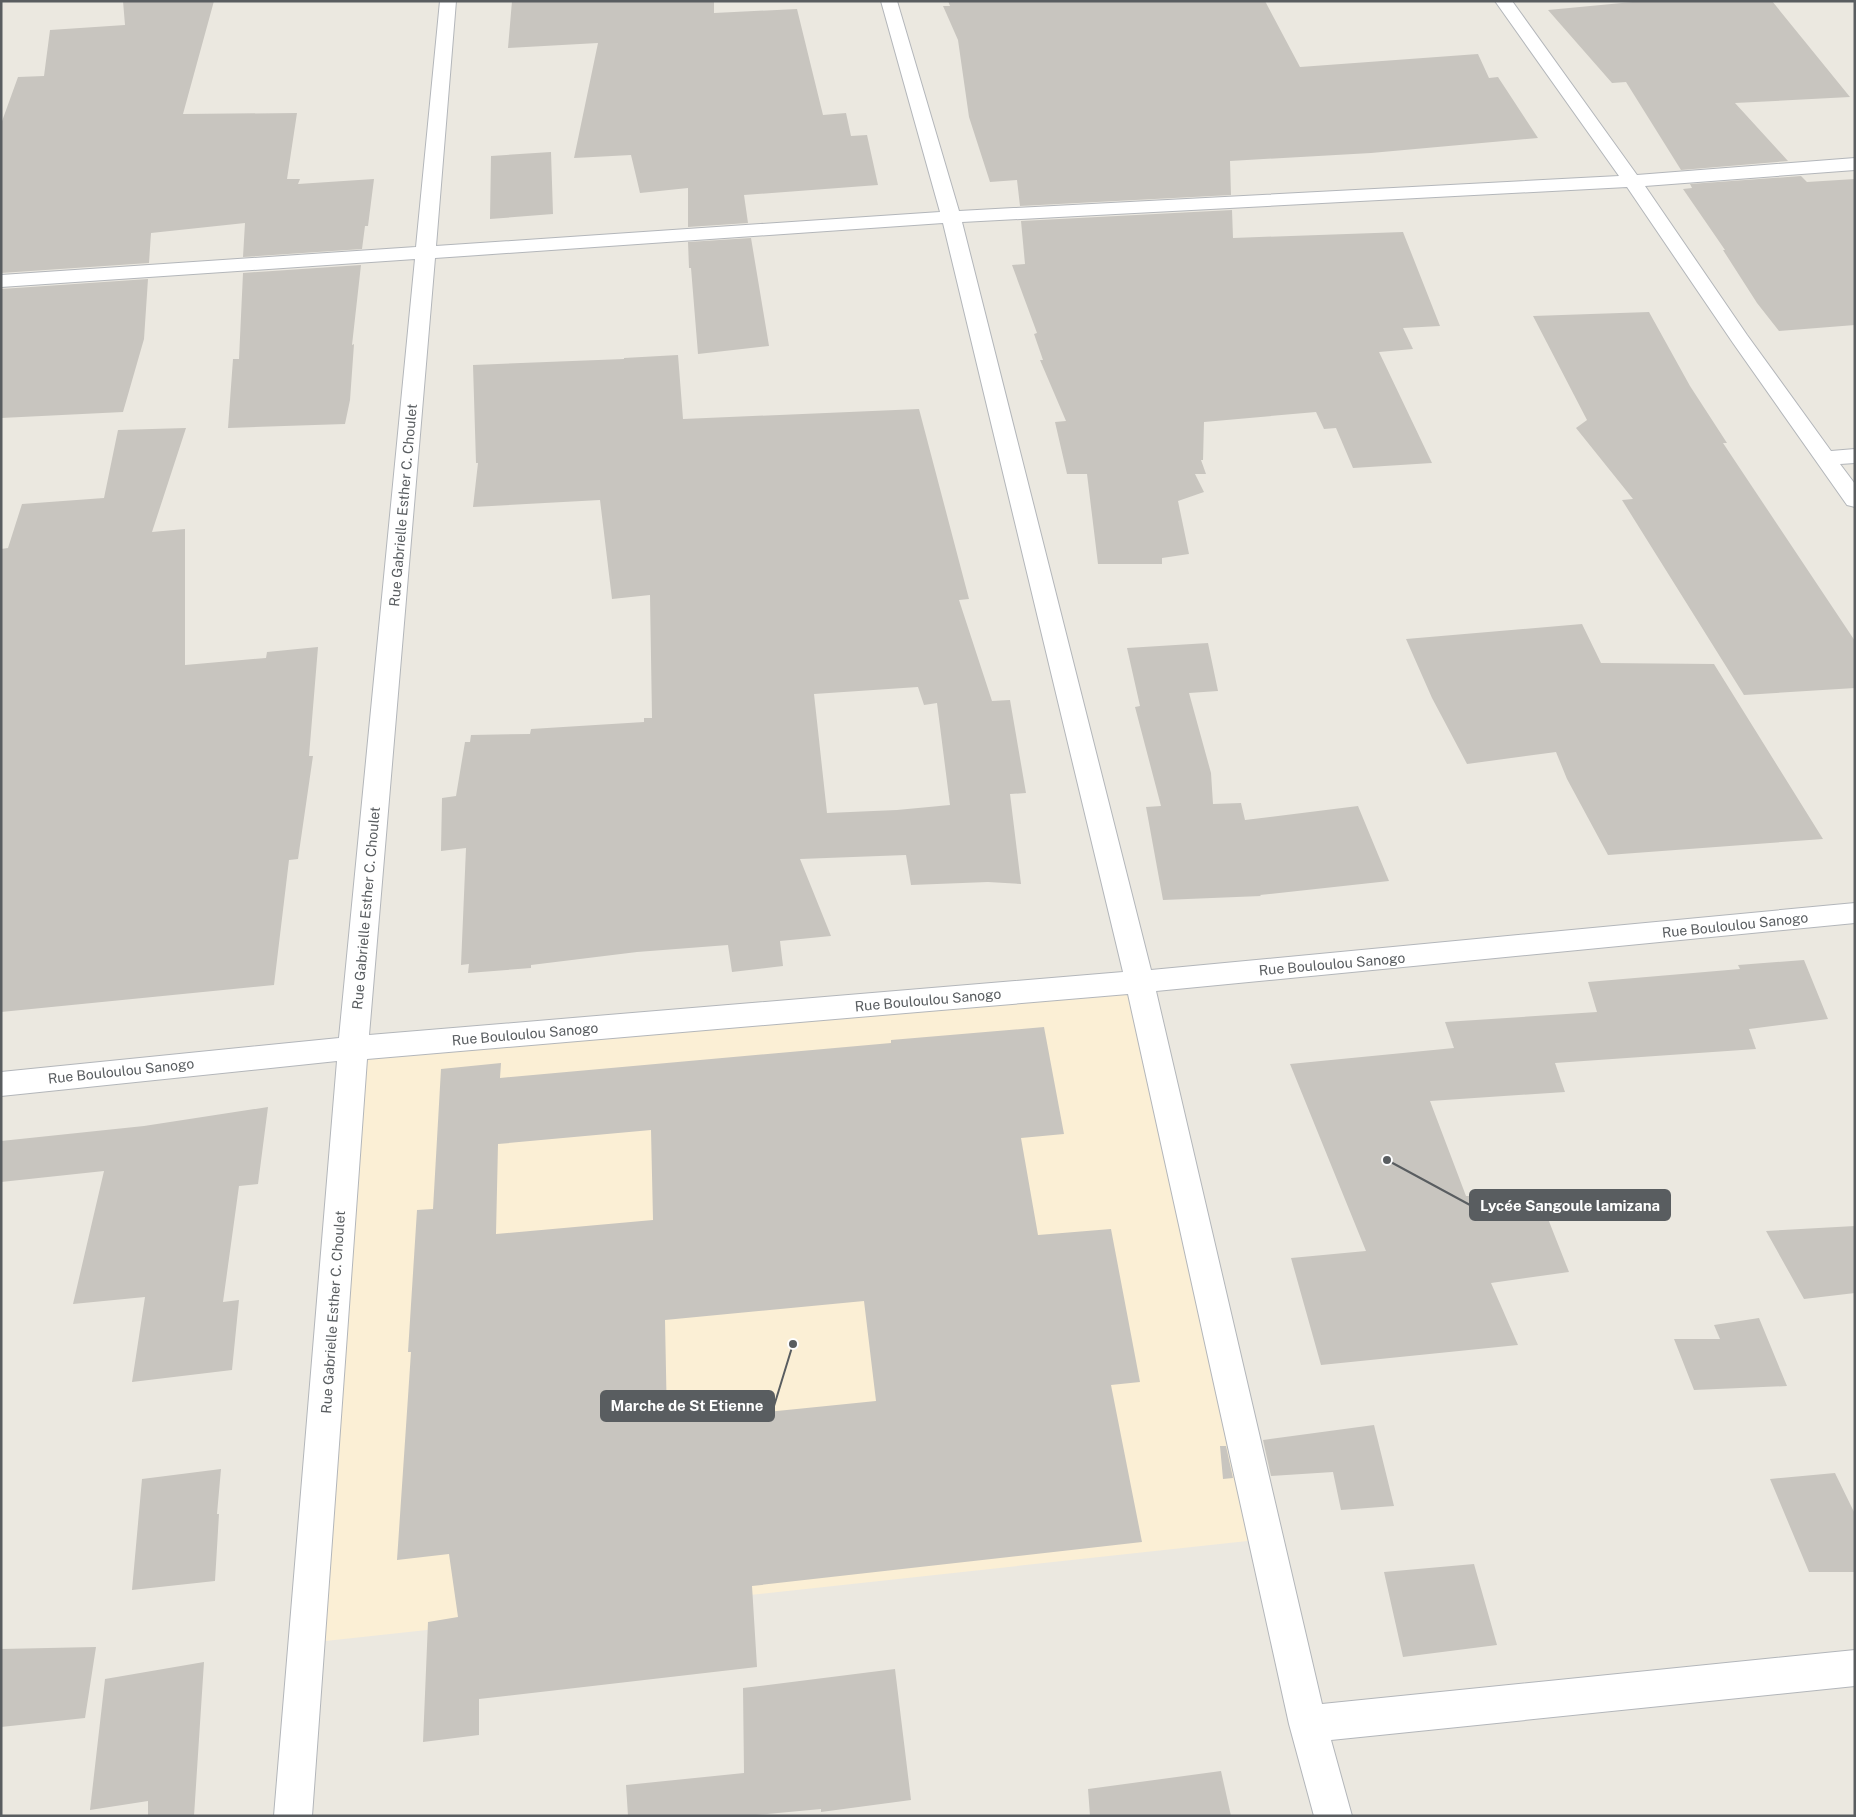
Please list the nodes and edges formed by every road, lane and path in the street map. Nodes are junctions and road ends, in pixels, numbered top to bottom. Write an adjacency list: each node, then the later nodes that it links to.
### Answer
1 (448, 1): 7 (street, Rue Gabrielle Esther C. Choulet)
2 (889, 1): 6 (street)
3 (1503, 1): 5 (street)
4 (1855, 164): 5 (street)
5 (1632, 181): 6 (street); 10 (street)
6 (951, 216): 7 (street); 13 (street)
7 (426, 252): 8 (street); 14 (street, Rue Gabrielle Esther C. Choulet)
8 (1, 281)
9 (1855, 456): 10 (street)
10 (1825, 458): 11 (street)
11 (1855, 500)
12 (1855, 913): 13 (street, Rue Bouloulou Sanogo)
13 (1140, 982): 14 (street, Rue Bouloulou Sanogo); 17 (street)
14 (353, 1048): 15 (street, Rue Bouloulou Sanogo); 18 (street, Rue Gabrielle Esther C. Choulet)
15 (1, 1084)
16 (1855, 1668): 17 (street)
17 (1308, 1724): 19 (street)
18 (293, 1816)
19 (1333, 1816)

